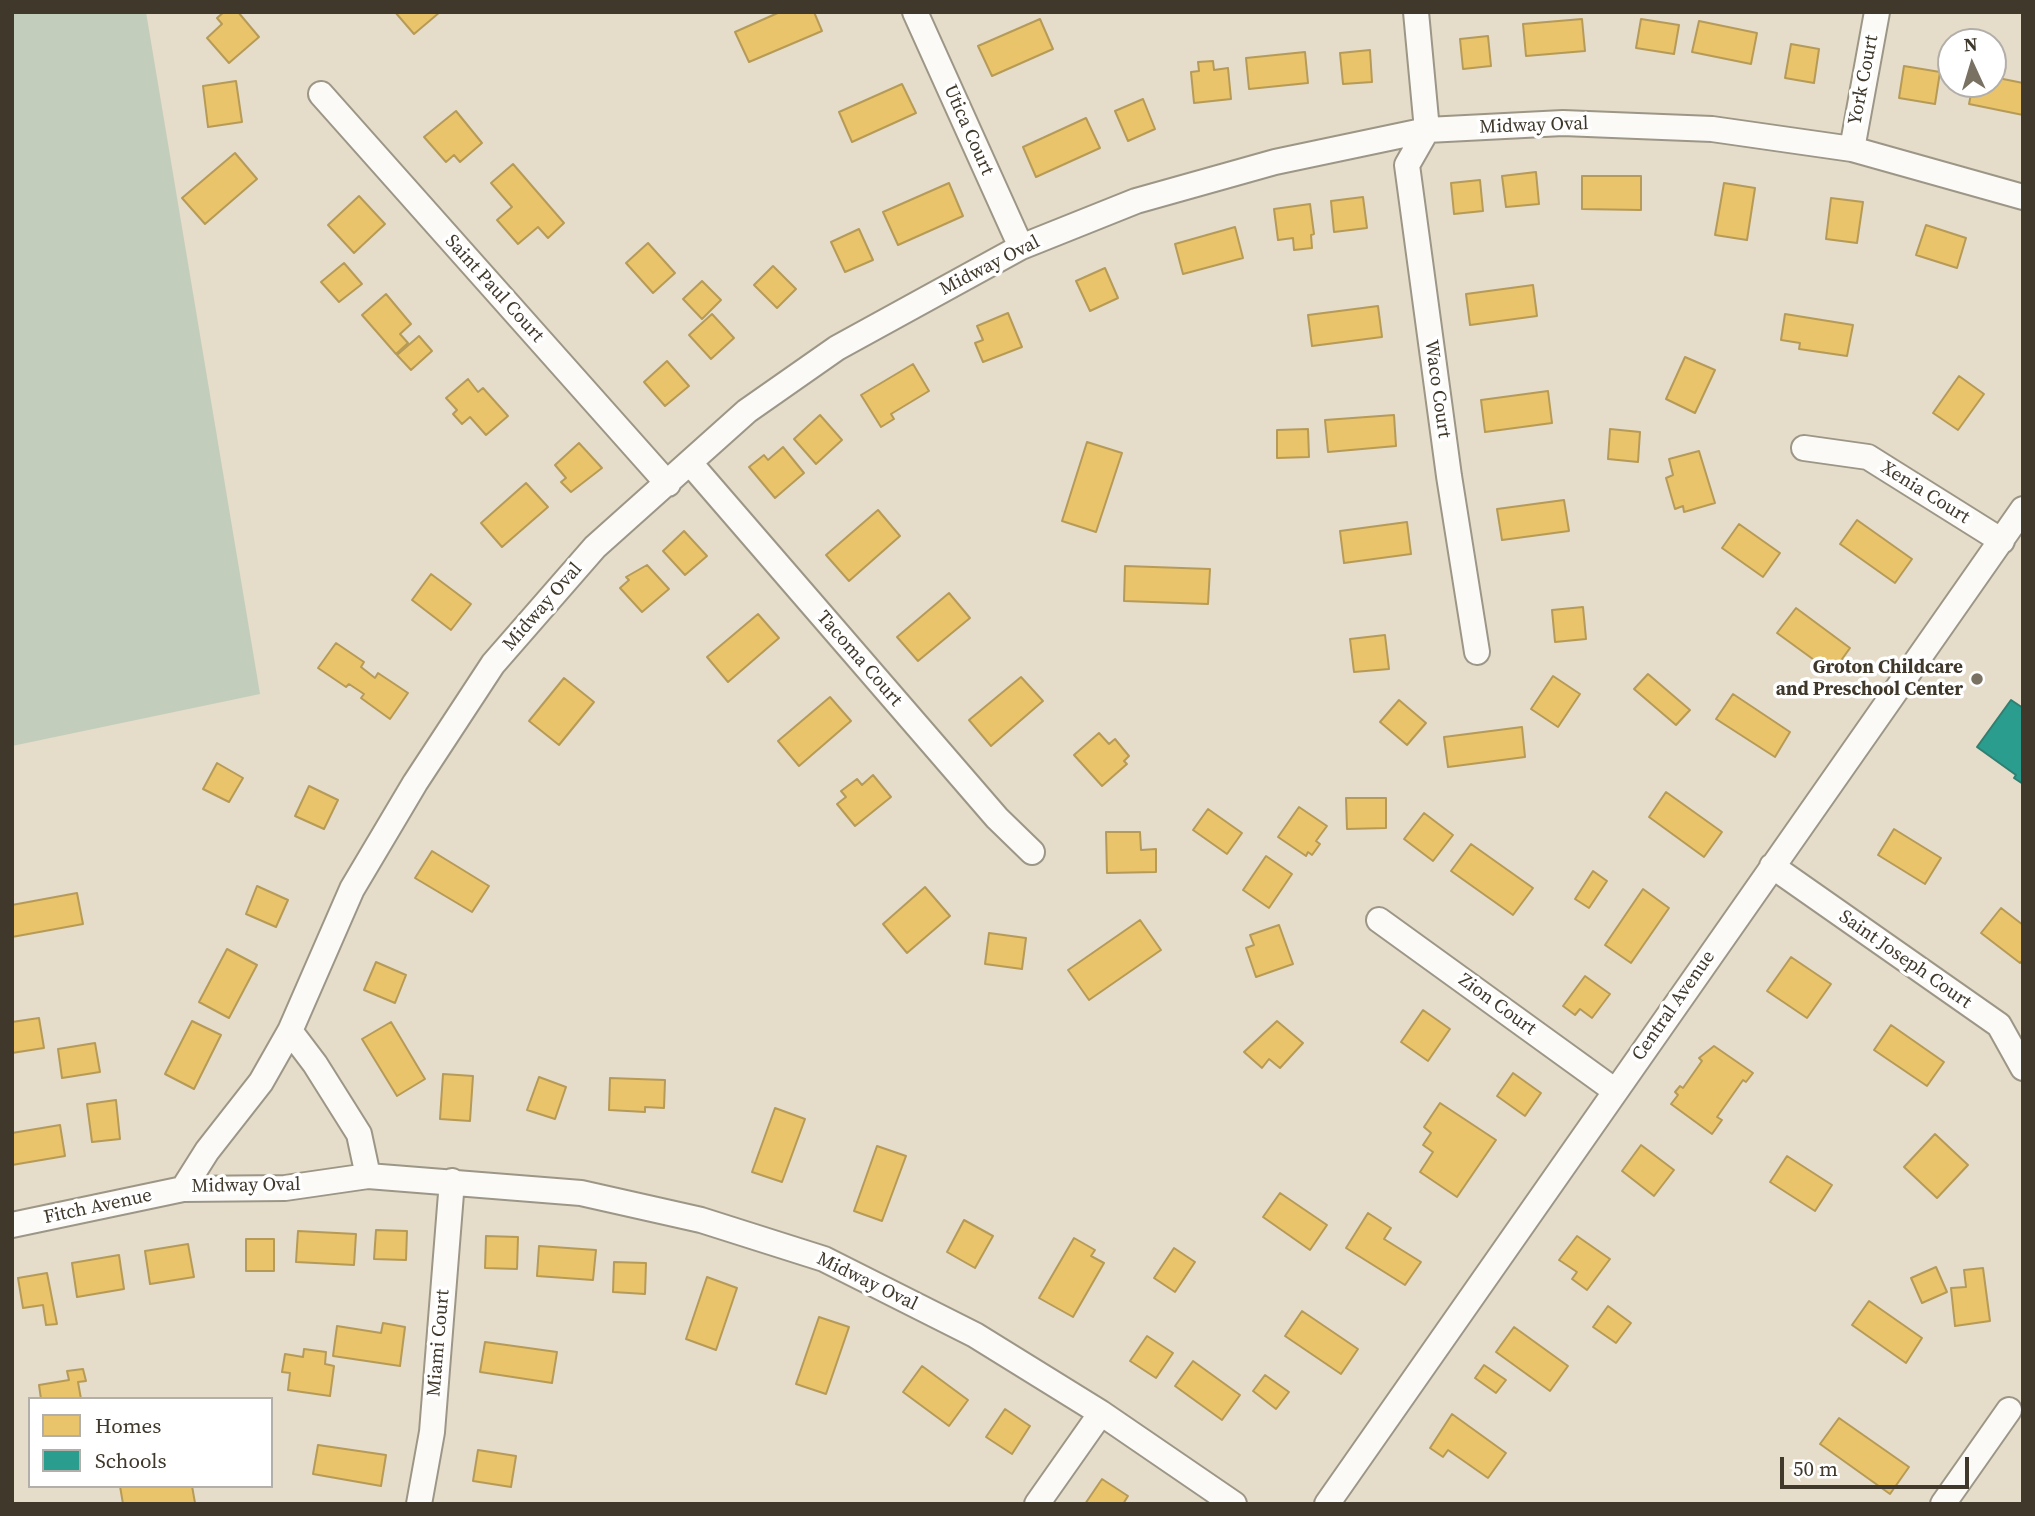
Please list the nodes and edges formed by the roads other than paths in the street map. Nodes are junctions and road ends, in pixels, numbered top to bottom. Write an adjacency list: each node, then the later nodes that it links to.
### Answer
1 (915, 12): 8 (street, Utica Court)
2 (1416, 12): 5 (street)
3 (1877, 12): 6 (street, York Court)
4 (321, 94): 11 (street, Saint Paul Court)
5 (1427, 130): 6 (street, Midway Oval); 8 (street, Midway Oval); 14 (street, Waco Court)
6 (1852, 149): 7 (street, Midway Oval)
7 (2023, 197)
8 (1021, 247): 10 (street, Midway Oval)
9 (1804, 448): 13 (street, Xenia Court)
10 (690, 463): 11 (street, Midway Oval); 15 (street, Tacoma Court)
11 (668, 484): 18 (street, Midway Oval)
12 (2023, 509): 13 (street, Central Avenue)
13 (2002, 541): 16 (street, Central Avenue)
14 (1477, 652)
15 (1032, 852)
16 (1772, 866): 19 (street, Saint Joseph Court); 20 (street, Central Avenue)
17 (1379, 920): 20 (street, Zion Court)
18 (290, 1031): 21 (street); 23 (street, Midway Oval)
19 (2023, 1068)
20 (1614, 1090): 30 (street, Central Avenue)
21 (368, 1176): 22 (street, Midway Oval); 23 (street, Midway Oval)
22 (452, 1181): 26 (street, Midway Oval); 27 (street, Miami Court)
23 (183, 1189): 24 (street, Fitch Avenue)
24 (12, 1225)
25 (2009, 1410): 31 (street)
26 (1101, 1413): 28 (street); 29 (street, Midway Oval)
27 (419, 1504)
28 (1037, 1504)
29 (1234, 1504)
30 (1327, 1504)
31 (1943, 1504)

